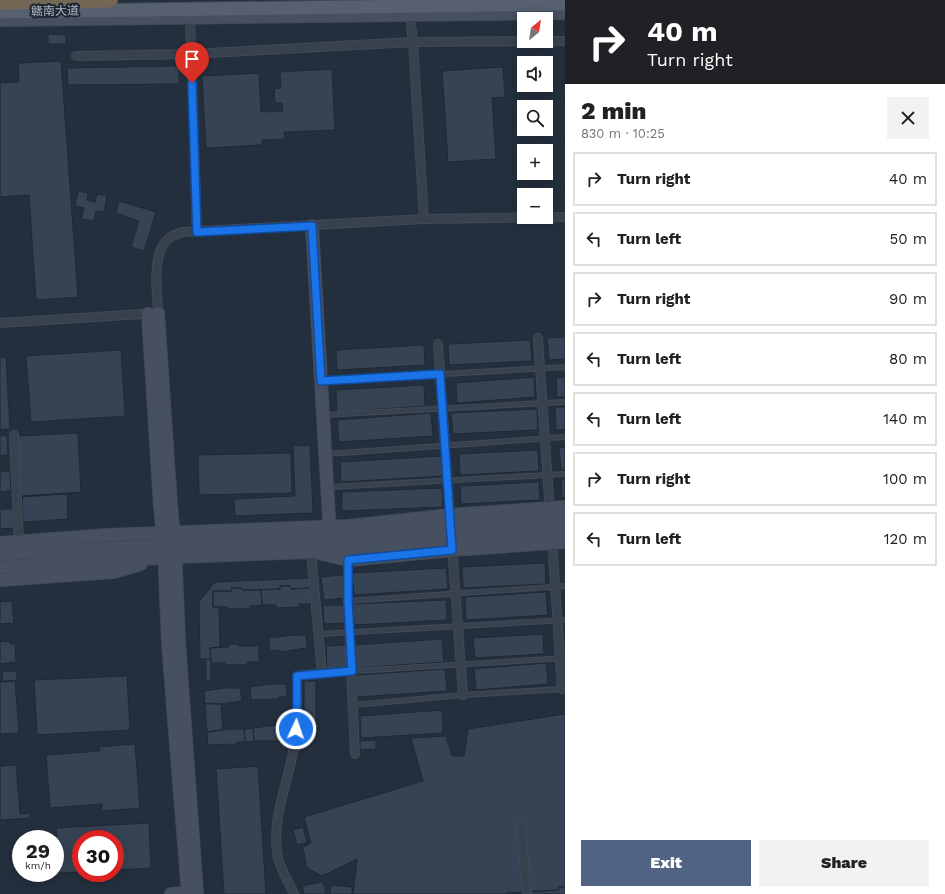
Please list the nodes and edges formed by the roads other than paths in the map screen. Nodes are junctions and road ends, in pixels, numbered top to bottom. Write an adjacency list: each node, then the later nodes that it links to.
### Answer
1 (110, 0): 2 (highway)
2 (0, 2)
3 (347, 3): 5 (main road, 赣南大道); 8 (main road, 赣南大道)
4 (565, 4): 5 (main road, 赣南大道)
5 (461, 6): 9 (main road)
6 (0, 12): 8 (main road, 赣南大道)
7 (565, 13): 9 (street)
8 (190, 14): 10 (street); 11 (main road); 15 (street)
9 (502, 14): 10 (street)
10 (410, 16): 14 (street)
11 (153, 19): 12 (street)
12 (0, 20)
13 (565, 41): 14 (street)
14 (413, 42): 15 (street); 18 (street)
15 (191, 54): 16 (street); 20 (street)
16 (76, 56)
17 (565, 217): 18 (street)
18 (424, 220): 19 (street)
19 (312, 226): 20 (street); 28 (street)
20 (197, 232): 21 (street)
21 (153, 313): 22 (street); 46 (street)
22 (0, 323)
23 (538, 338): 26 (street)
24 (438, 344): 27 (street)
25 (565, 367): 26 (lane)
26 (540, 369): 27 (lane); 30 (street)
27 (440, 374): 28 (lane); 31 (street)
28 (321, 381): 32 (street)
29 (565, 402): 30 (lane)
30 (543, 403): 31 (lane); 35 (street)
31 (442, 409): 32 (lane); 36 (street)
32 (323, 415): 37 (street)
33 (14, 435): 50 (street)
34 (565, 437): 35 (lane)
35 (545, 439): 36 (lane); 39 (street)
36 (445, 446): 37 (lane); 40 (street)
37 (325, 454): 41 (street)
38 (565, 474): 39 (lane)
39 (548, 475): 40 (lane); 43 (street)
40 (448, 480): 41 (lane); 48 (street)
41 (327, 487): 47 (street)
42 (565, 507): 43 (street)
43 (550, 514): 44 (street); 48 (street); 49 (street)
44 (565, 518)
45 (565, 531): 49 (street)
46 (168, 532): 47 (street); 50 (street); 54 (street)
47 (330, 533): 48 (street); 48 (street); 53 (street)
48 (451, 533): 49 (street); 53 (street); 56 (street); 61 (street)
49 (552, 538): 51 (street); 59 (street)
50 (19, 542): 52 (street)
51 (565, 542)
52 (0, 543)
53 (311, 546): 54 (street); 56 (street); 66 (street)
54 (170, 551): 55 (street); 57 (street); 58 (street); 77 (street)
55 (0, 554)
56 (348, 560): 62 (street)
57 (0, 567)
58 (0, 580)
59 (555, 586): 60 (lane); 61 (lane); 63 (street)
60 (565, 586)
61 (456, 593): 62 (lane); 64 (street)
62 (348, 601): 65 (street)
63 (561, 621): 64 (lane); 67 (street)
64 (458, 627): 65 (lane); 68 (street)
65 (350, 633): 66 (lane); 69 (street)
66 (319, 634): 70 (street)
67 (563, 658): 68 (lane); 71 (street)
68 (461, 665): 69 (lane); 72 (street)
69 (352, 671): 70 (lane); 73 (street)
70 (322, 673): 78 (street)
71 (564, 689): 72 (lane)
72 (463, 695): 73 (lane)
73 (354, 705): 74 (street)
74 (356, 754)
75 (520, 821): 79 (street)
76 (171, 894): 77 (street)
77 (191, 894)
78 (294, 894)
79 (527, 894)

